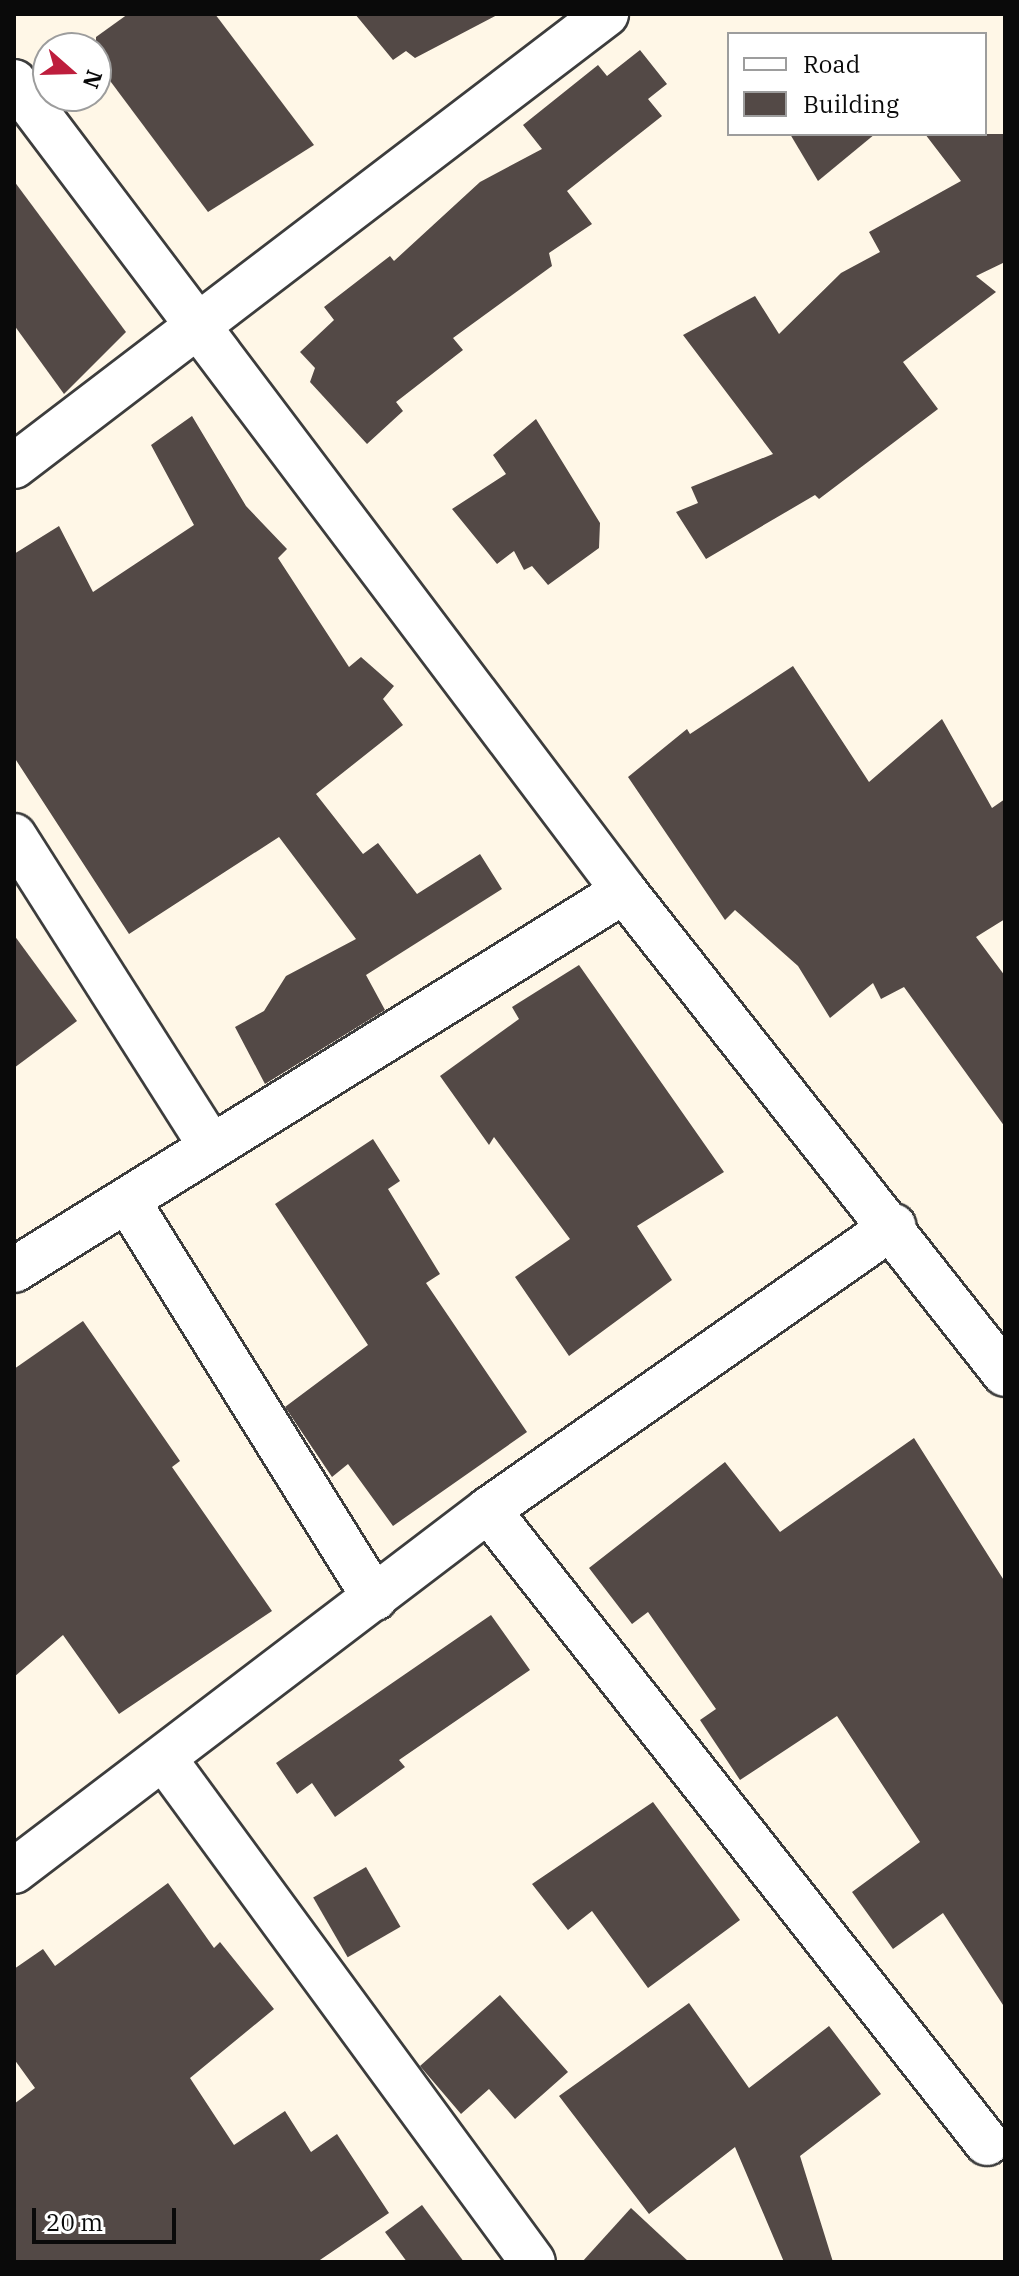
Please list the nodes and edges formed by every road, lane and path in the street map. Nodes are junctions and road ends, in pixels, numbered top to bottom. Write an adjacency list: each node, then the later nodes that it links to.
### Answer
1 (606, 14): 3 (street)
2 (14, 82): 3 (street)
3 (198, 321): 4 (street); 6 (street)
4 (14, 466)
5 (14, 836): 7 (street)
6 (624, 891): 7 (street); 9 (street)
7 (211, 1147): 8 (street)
8 (127, 1200): 10 (street); 13 (street)
9 (893, 1226): 11 (street); 12 (street)
10 (14, 1270)
11 (1005, 1374)
12 (488, 1510): 13 (street); 16 (street)
13 (375, 1598): 14 (street)
14 (165, 1760): 15 (street); 17 (street)
15 (14, 1871)
16 (987, 2143)
17 (533, 2262)

